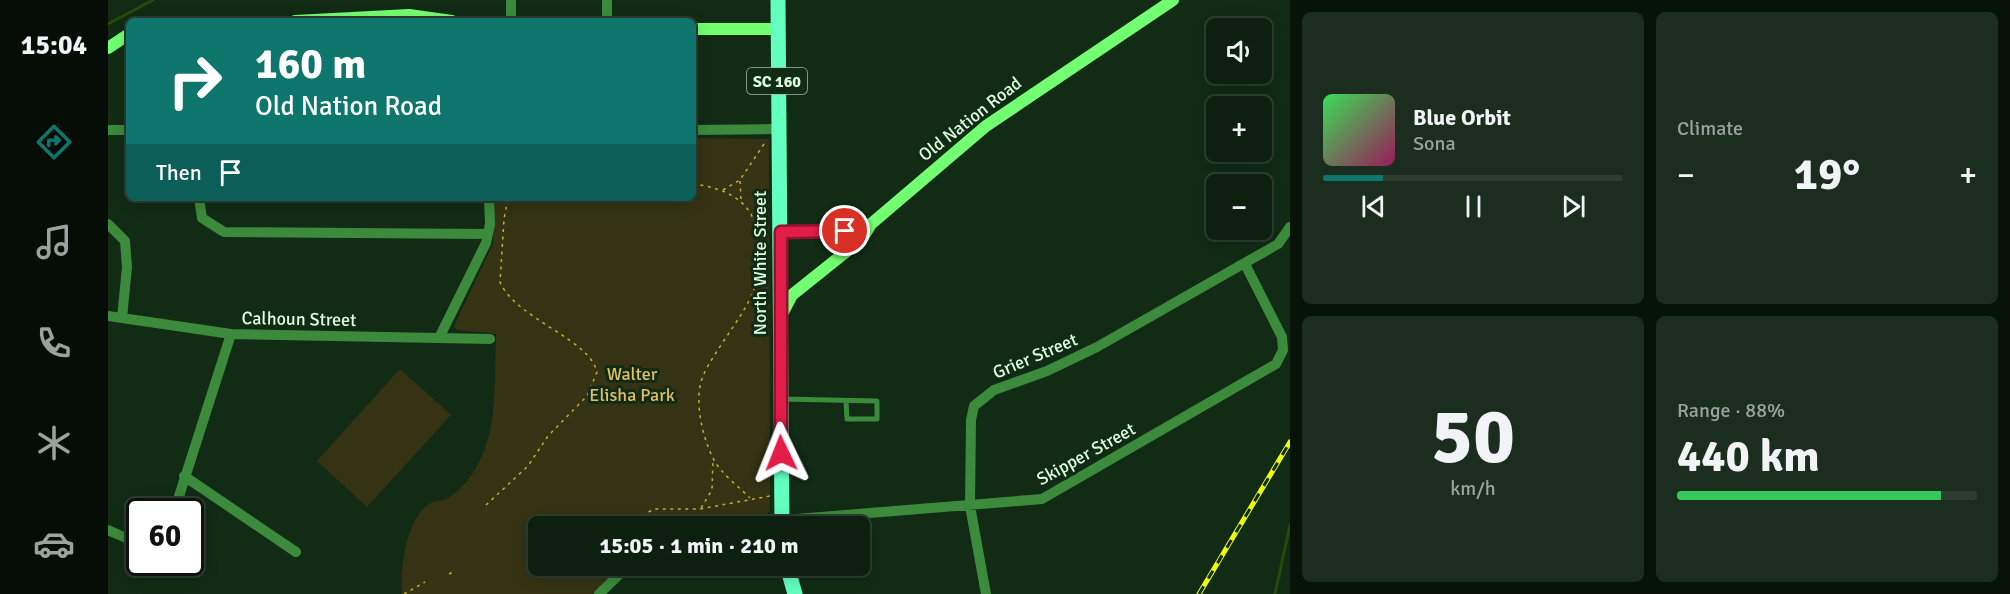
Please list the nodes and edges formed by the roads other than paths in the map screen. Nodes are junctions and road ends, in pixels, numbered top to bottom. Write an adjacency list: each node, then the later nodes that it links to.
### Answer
1 (511, 0): 7 (street)
2 (607, 0): 8 (street)
3 (778, 0): 10 (main road, North White Street / SC 160)
4 (1173, 0): 20 (main road, Old Nation Road)
5 (352, 18): 6 (main road)
6 (441, 18)
7 (511, 18)
8 (607, 18)
9 (696, 29): 10 (main road)
10 (777, 29): 16 (main road, North White Street / SC 160)
11 (126, 36): 12 (main road)
12 (108, 48)
13 (108, 130): 14 (street)
14 (126, 130)
15 (696, 130): 16 (street)
16 (773, 134): 22 (main road, North White Street / SC 160)
17 (199, 201): 23 (street)
18 (489, 201): 23 (street)
19 (108, 224): 27 (street)
20 (871, 224): 22 (main road, Old Nation Road); 26 (main road)
21 (1290, 227): 24 (street, Grier Street)
22 (781, 232): 26 (main road, North White Street)
23 (489, 234): 29 (street)
24 (1245, 264): 35 (street, Grier Street); 35 (street, Skipper Street)
25 (108, 316): 27 (street, Calhoun Street)
26 (781, 317): 31 (main road, North White Street)
27 (122, 318): 28 (street, Calhoun Street)
28 (231, 334): 29 (street, Calhoun Street); 33 (street)
29 (440, 338): 30 (street, Calhoun Street)
30 (490, 339)
31 (780, 399): 32 (lane); 36 (main road, North White Street)
32 (846, 401): 32 (lane)
33 (184, 476): 34 (street); 40 (street)
34 (178, 498)
35 (970, 506): 37 (street, Skipper Street); 45 (street, Grier Street)
36 (781, 516)
37 (865, 516)
38 (108, 530): 39 (street)
39 (126, 538)
40 (296, 552)
41 (617, 576): 43 (street)
42 (790, 576): 44 (main road)
43 (598, 594)
44 (795, 594)
45 (986, 594)

